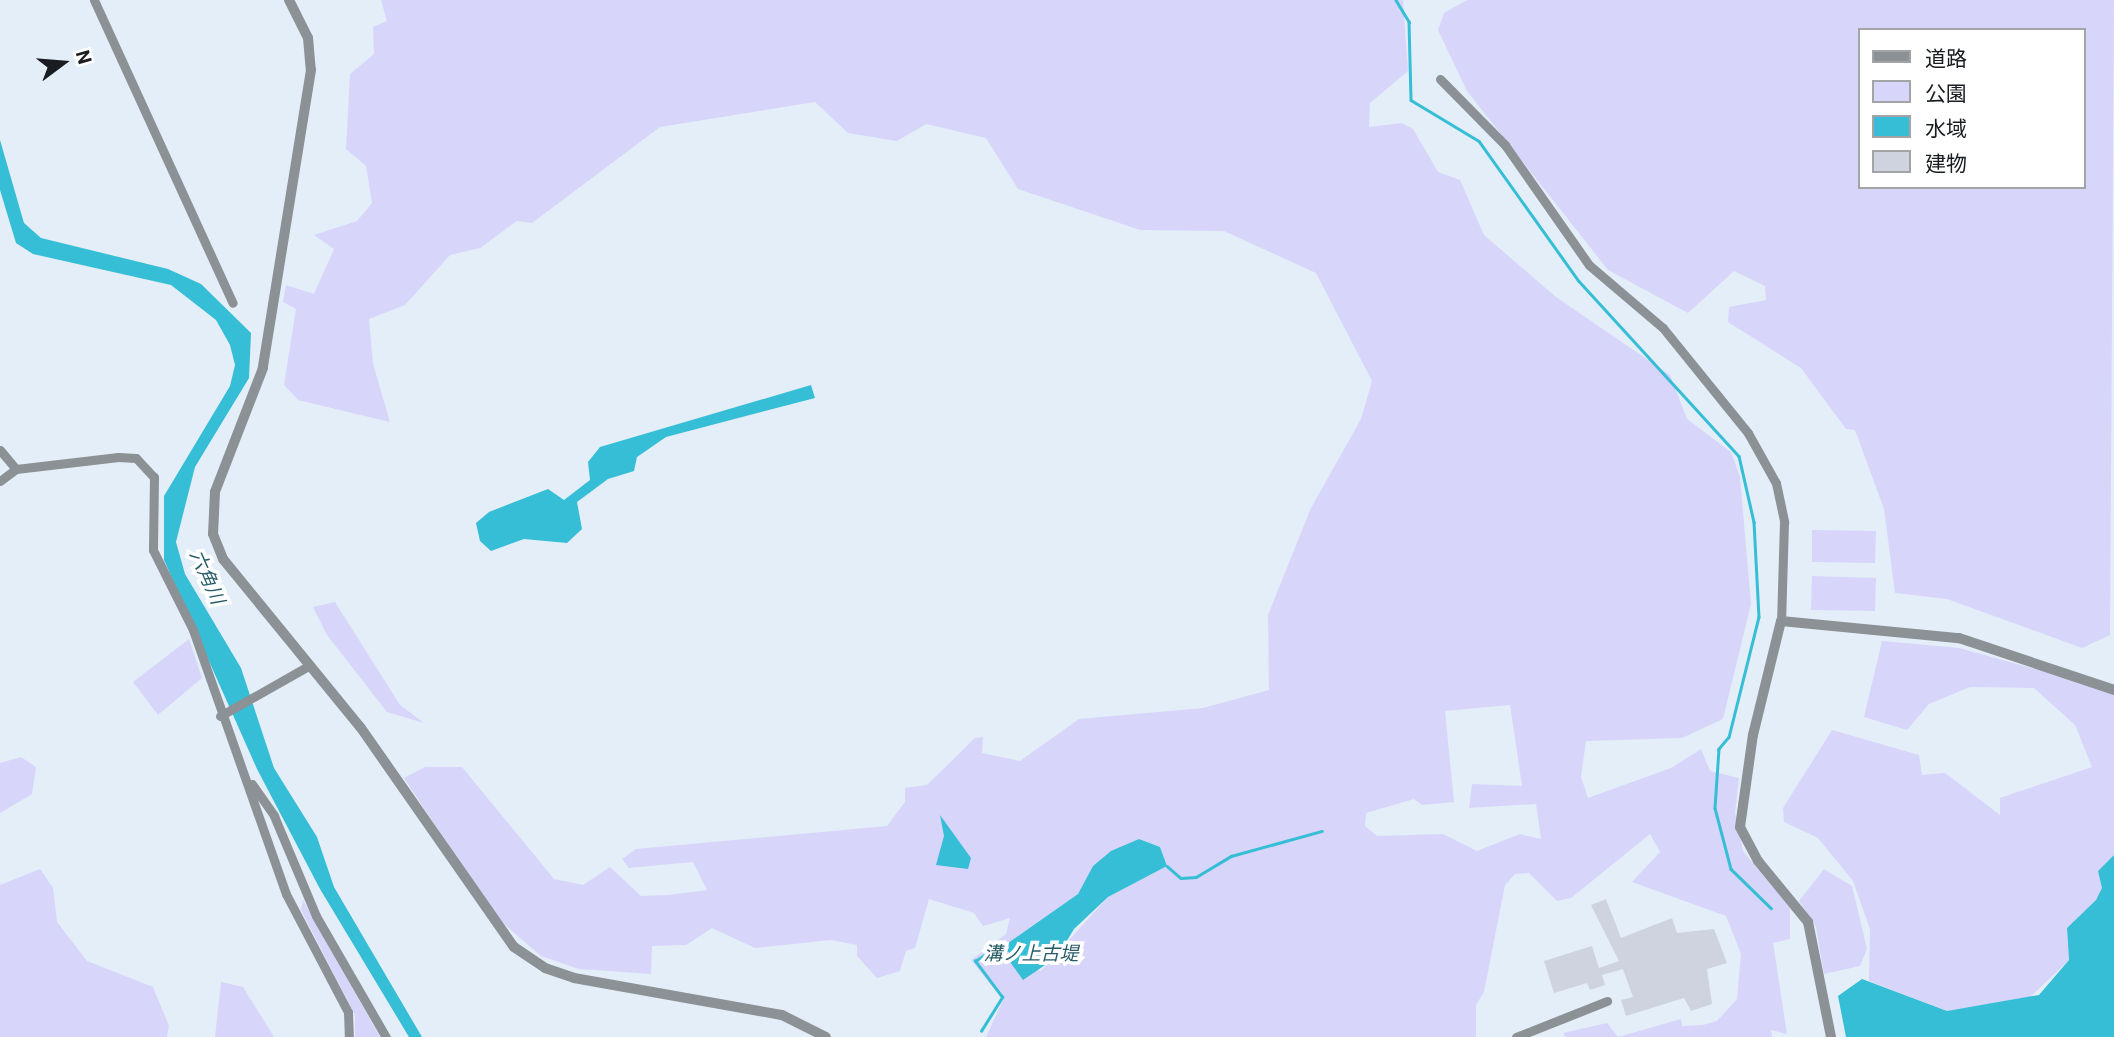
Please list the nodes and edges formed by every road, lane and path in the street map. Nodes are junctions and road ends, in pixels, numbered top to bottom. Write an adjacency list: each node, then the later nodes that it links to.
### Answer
1 (94, 0): 4 (street)
2 (289, 0): 9 (street)
3 (1440, 79): 8 (street)
4 (233, 303)
5 (0, 450): 6 (street)
6 (16, 469): 7 (street); 11 (street)
7 (0, 481)
8 (1781, 621): 10 (street); 18 (street)
9 (310, 665): 11 (street); 16 (street)
10 (2114, 690)
11 (225, 713): 12 (street)
12 (247, 776): 14 (street); 15 (street)
13 (1607, 1001): 17 (street)
14 (349, 1037)
15 (386, 1037)
16 (826, 1037)
17 (1516, 1037)
18 (1830, 1037)

